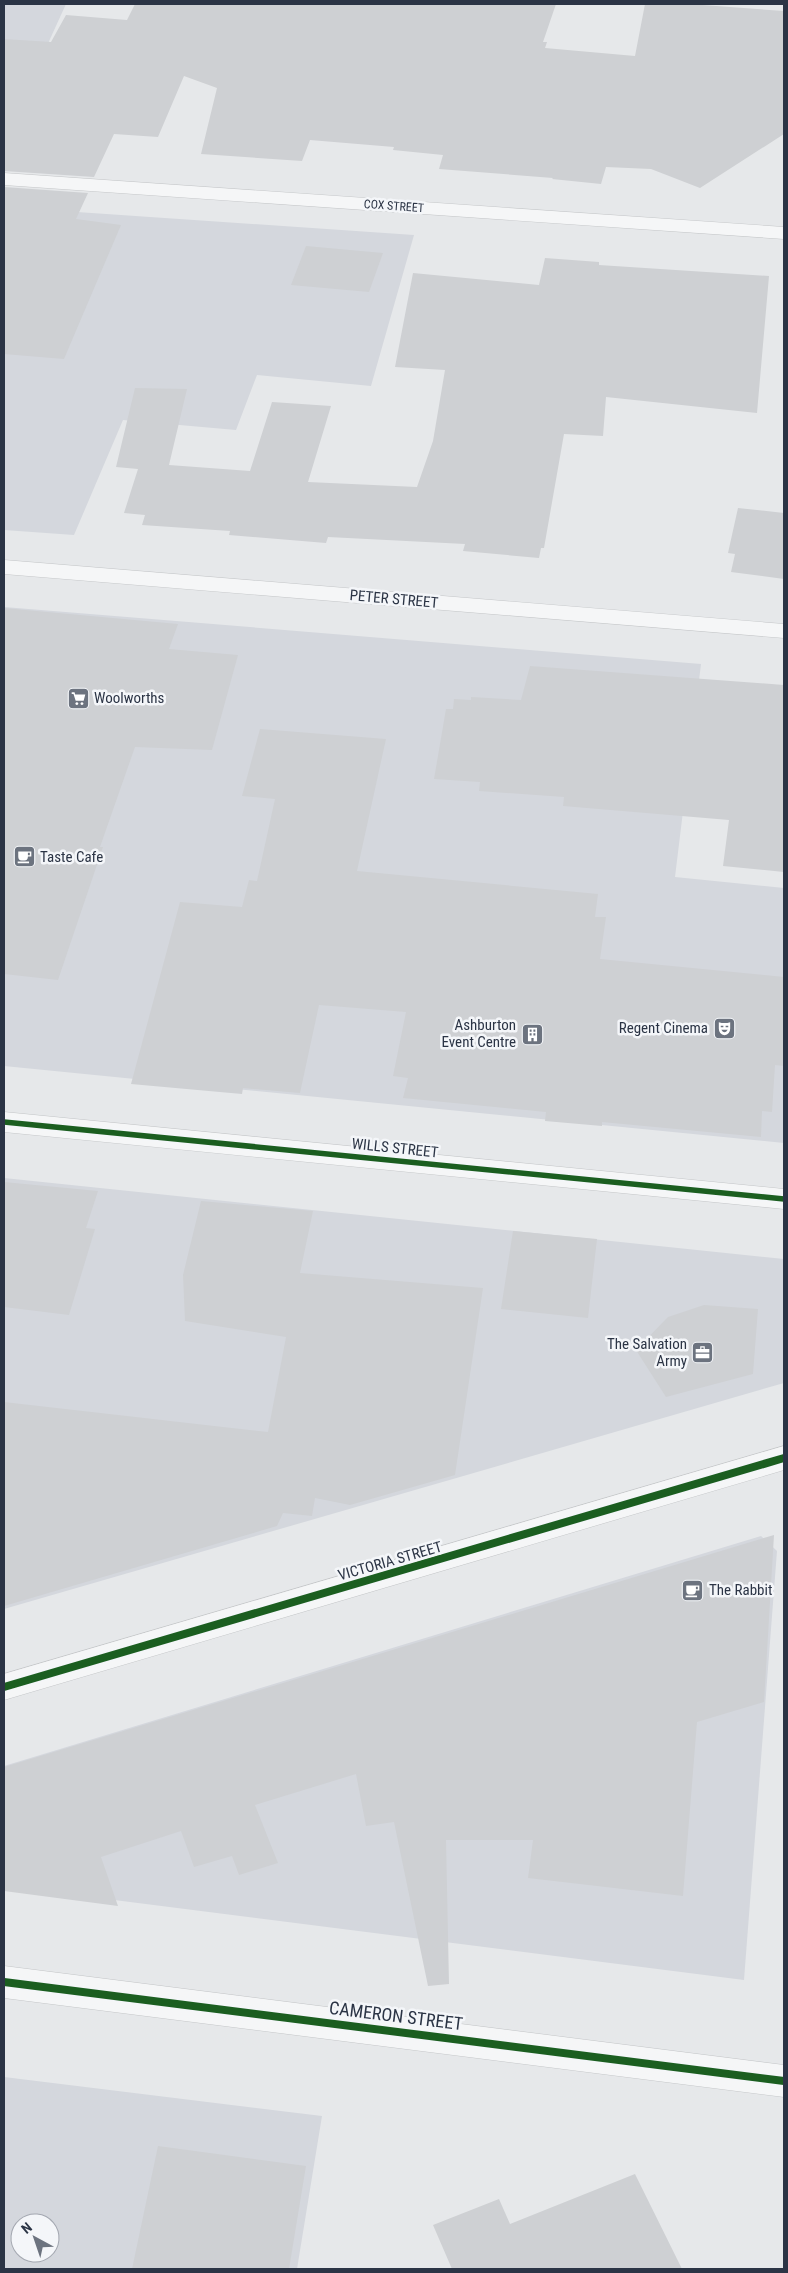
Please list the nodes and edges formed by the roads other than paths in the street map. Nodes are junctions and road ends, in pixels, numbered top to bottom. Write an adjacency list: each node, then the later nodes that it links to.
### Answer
1 (4, 179): 2 (street, COX STREET)
2 (784, 234)
3 (4, 567): 4 (street, PETER STREET)
4 (784, 632)
5 (4, 1122): 6 (street, WILLS STREET)
6 (784, 1199)
7 (784, 1458): 8 (street, VICTORIA STREET)
8 (4, 1687)
9 (4, 1982): 10 (street, CAMERON STREET)
10 (784, 2080)

